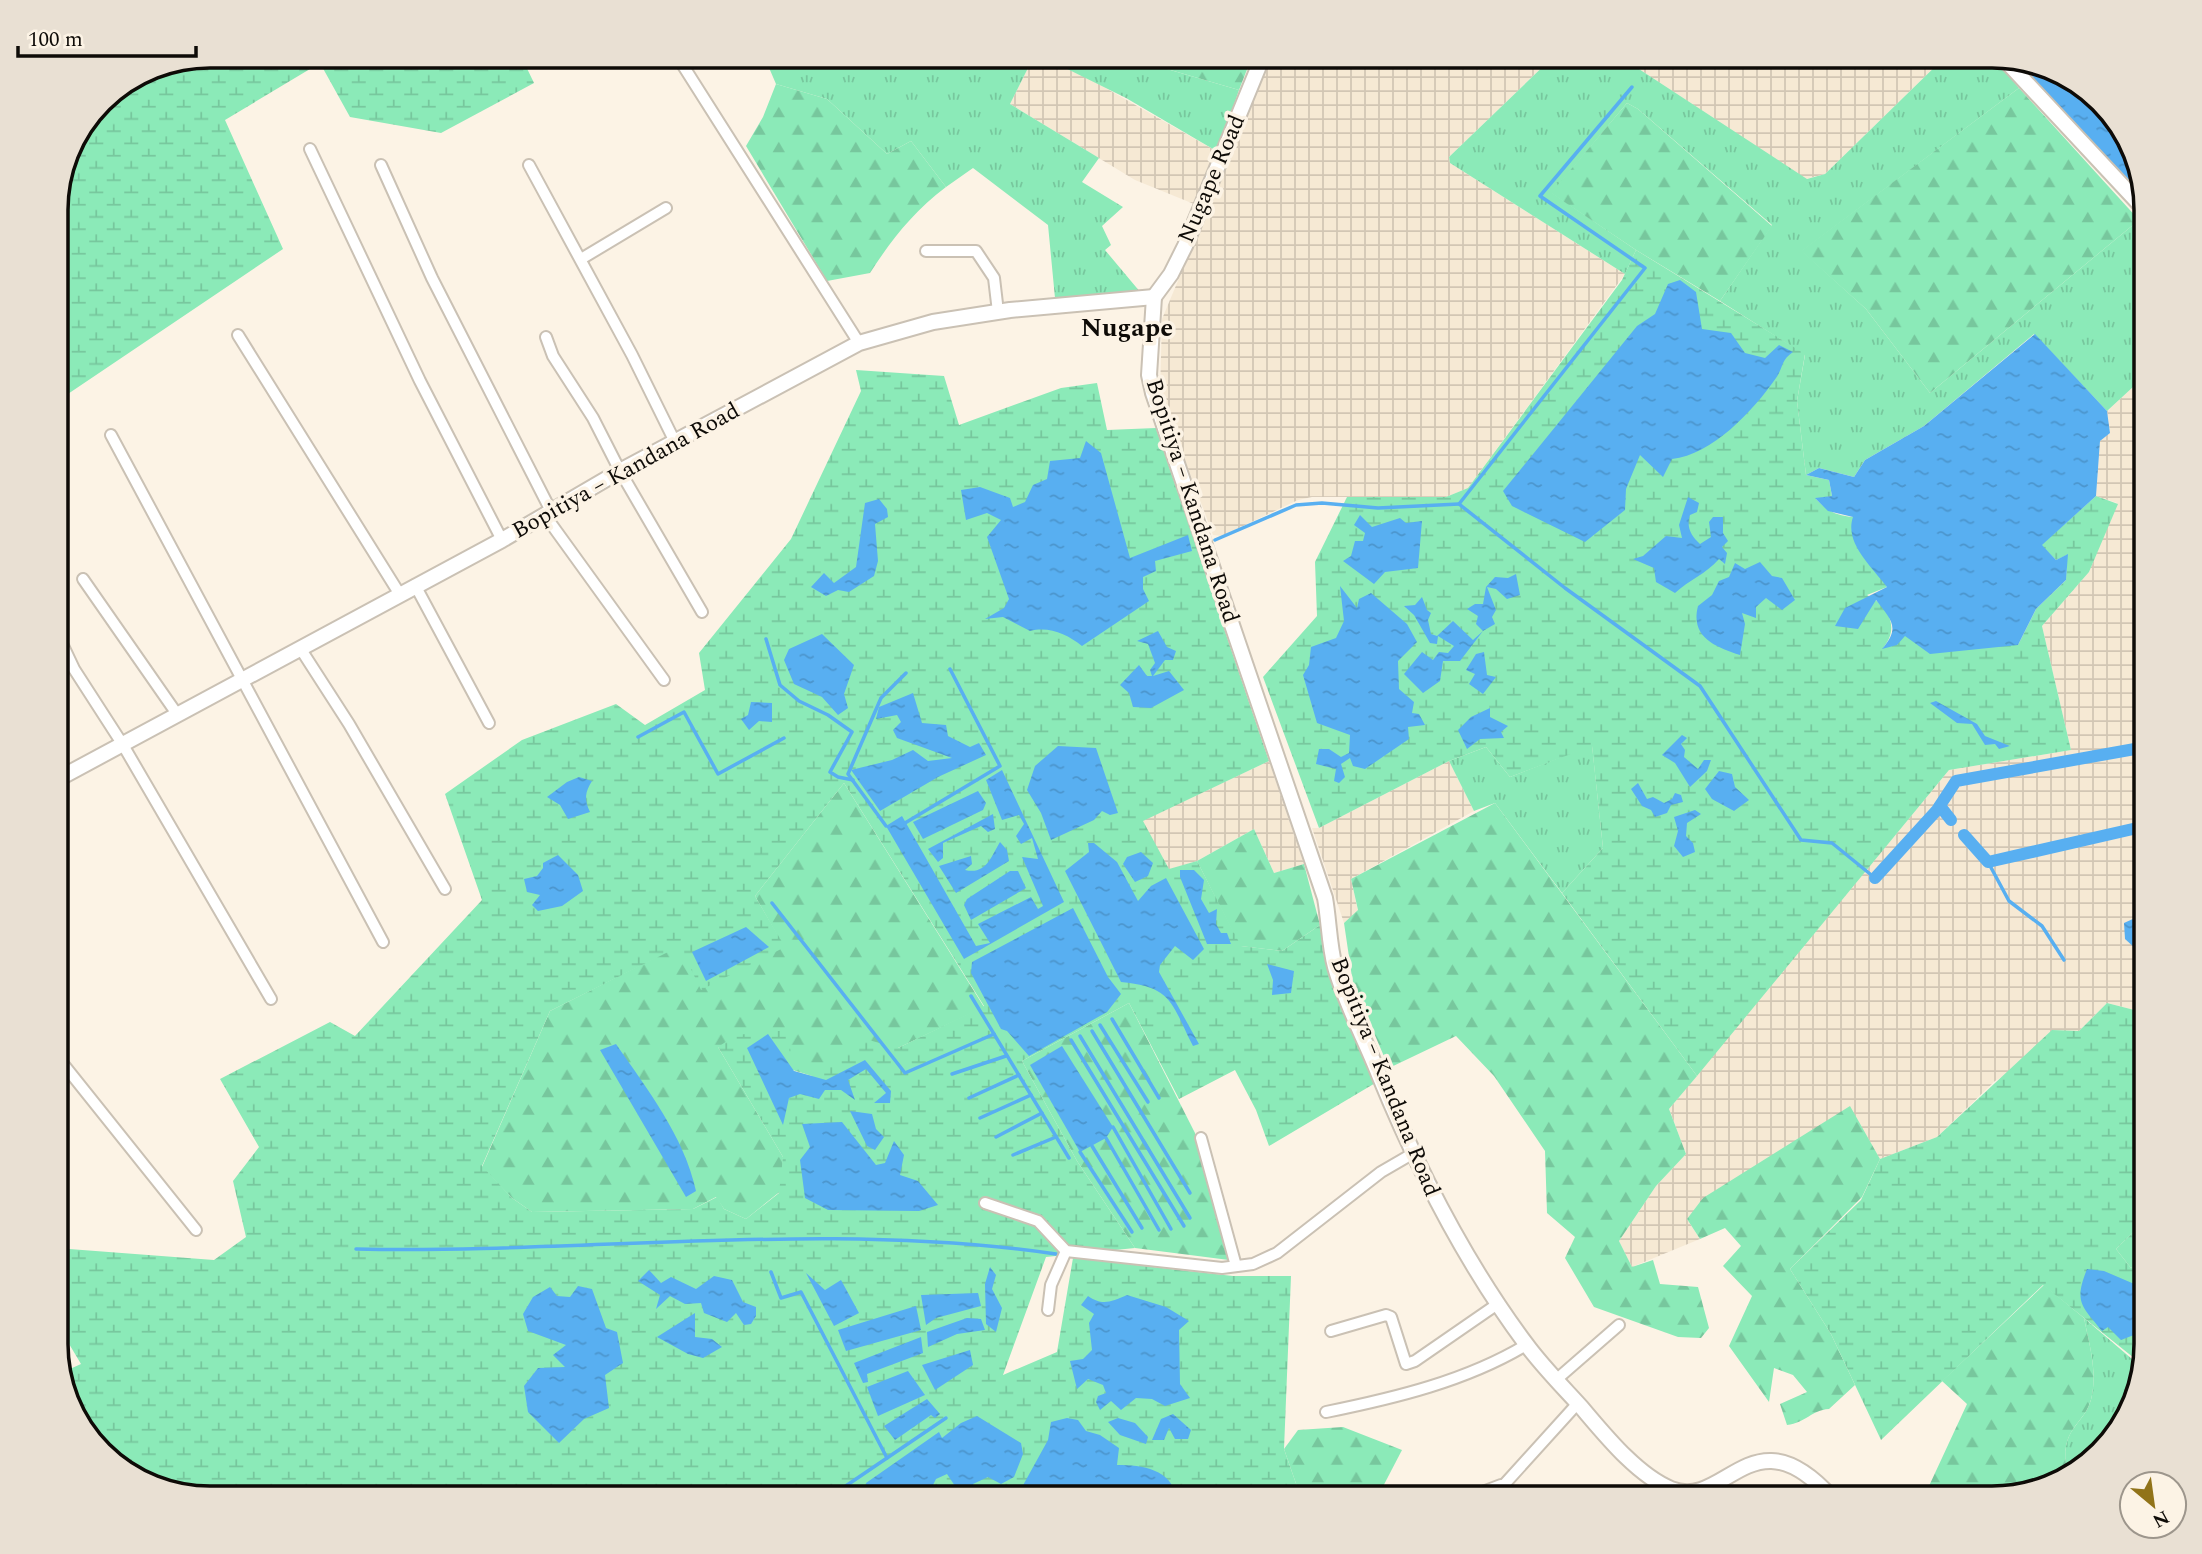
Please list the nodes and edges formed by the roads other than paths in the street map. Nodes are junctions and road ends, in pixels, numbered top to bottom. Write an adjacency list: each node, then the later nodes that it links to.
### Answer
1 (1258, 68): 11 (main road, Nugape Road)
2 (685, 69): 15 (street)
3 (2014, 70): 7 (main road)
4 (310, 149): 20 (street)
5 (381, 165): 19 (street)
6 (529, 165): 10 (street)
7 (2133, 197)
8 (666, 208): 10 (street)
9 (926, 251): 12 (street)
10 (581, 259): 17 (street)
11 (1154, 296): 12 (main road, Bopitiya – Kandana Road); 38 (main road, Bopitiya – Kandana Road)
12 (998, 312): 15 (main road, Bopitiya – Kandana Road)
13 (238, 335): 23 (street)
14 (547, 337): 18 (street)
15 (859, 343): 17 (main road, Bopitiya – Kandana Road)
16 (111, 435): 27 (street)
17 (675, 442): 18 (main road, Bopitiya – Kandana Road)
18 (620, 471): 19 (main road, Bopitiya – Kandana Road); 24 (street)
19 (548, 512): 20 (main road, Bopitiya – Kandana Road); 28 (street)
20 (502, 540): 22 (main road, Bopitiya – Kandana Road)
21 (83, 579): 29 (street)
22 (415, 585): 23 (main road, Bopitiya – Kandana Road); 30 (street)
23 (399, 593): 25 (main road, Bopitiya – Kandana Road)
24 (702, 611)
25 (300, 648): 27 (main road, Bopitiya – Kandana Road); 33 (street)
26 (69, 658): 31 (street)
27 (241, 680): 29 (main road, Bopitiya – Kandana Road); 34 (street)
28 (664, 680)
29 (177, 714): 31 (main road, Bopitiya – Kandana Road)
30 (489, 723)
31 (123, 745): 32 (main road, Bopitiya – Kandana Road); 35 (street)
32 (69, 773)
33 (445, 889)
34 (383, 942)
35 (271, 999)
36 (69, 1071): 40 (street)
37 (1201, 1138): 42 (street)
38 (1412, 1154): 42 (street); 43 (main road, Bopitiya – Kandana Road)
39 (985, 1203): 41 (street)
40 (195, 1230)
41 (1066, 1251): 42 (street); 44 (street)
42 (1236, 1266)
43 (1499, 1304): 46 (street); 47 (main road, Bopitiya – Kandana Road)
44 (1048, 1310)
45 (1619, 1325): 48 (street)
46 (1331, 1331)
47 (1526, 1345): 48 (main road, Bopitiya – Kandana Road); 50 (street)
48 (1557, 1379): 49 (main road, Bopitiya – Kandana Road)
49 (1578, 1403): 51 (street); 53 (main road, Bopitiya – Kandana Road)
50 (1326, 1412)
51 (1503, 1484): 52 (street)
52 (1498, 1486)
53 (1665, 1486)
54 (1708, 1486): 55 (main road, Bopitiya – Kandana Road)
55 (1820, 1486)

